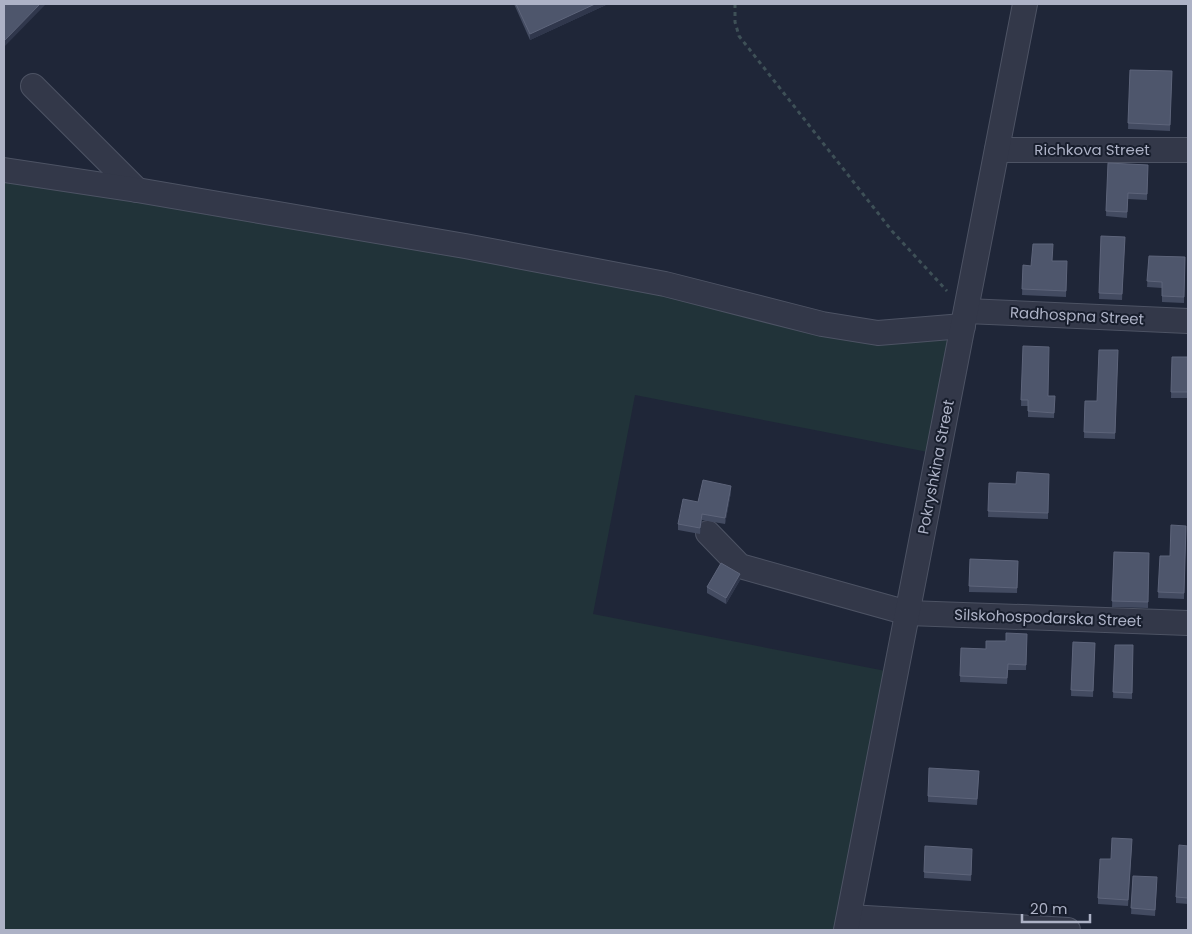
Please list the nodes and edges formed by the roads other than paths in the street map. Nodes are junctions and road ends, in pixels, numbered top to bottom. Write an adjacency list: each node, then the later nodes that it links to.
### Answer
1 (1025, 4): 3 (street, Pokryshkina Street)
2 (33, 86): 6 (street)
3 (997, 150): 4 (street, Richkova Street); 7 (street, Pokryshkina Street)
4 (1188, 150)
5 (4, 170): 6 (street, Radhospna Street)
6 (137, 190): 7 (street, Radhospna Street)
7 (964, 319): 8 (street, Radhospna Street); 10 (street, Pokryshkina Street)
8 (1188, 321)
9 (708, 533): 10 (street, Silskohospodarska Street)
10 (908, 613): 11 (street, Silskohospodarska Street); 12 (street, Pokryshkina Street)
11 (1188, 623)
12 (847, 924): 13 (street)
13 (1068, 930)

